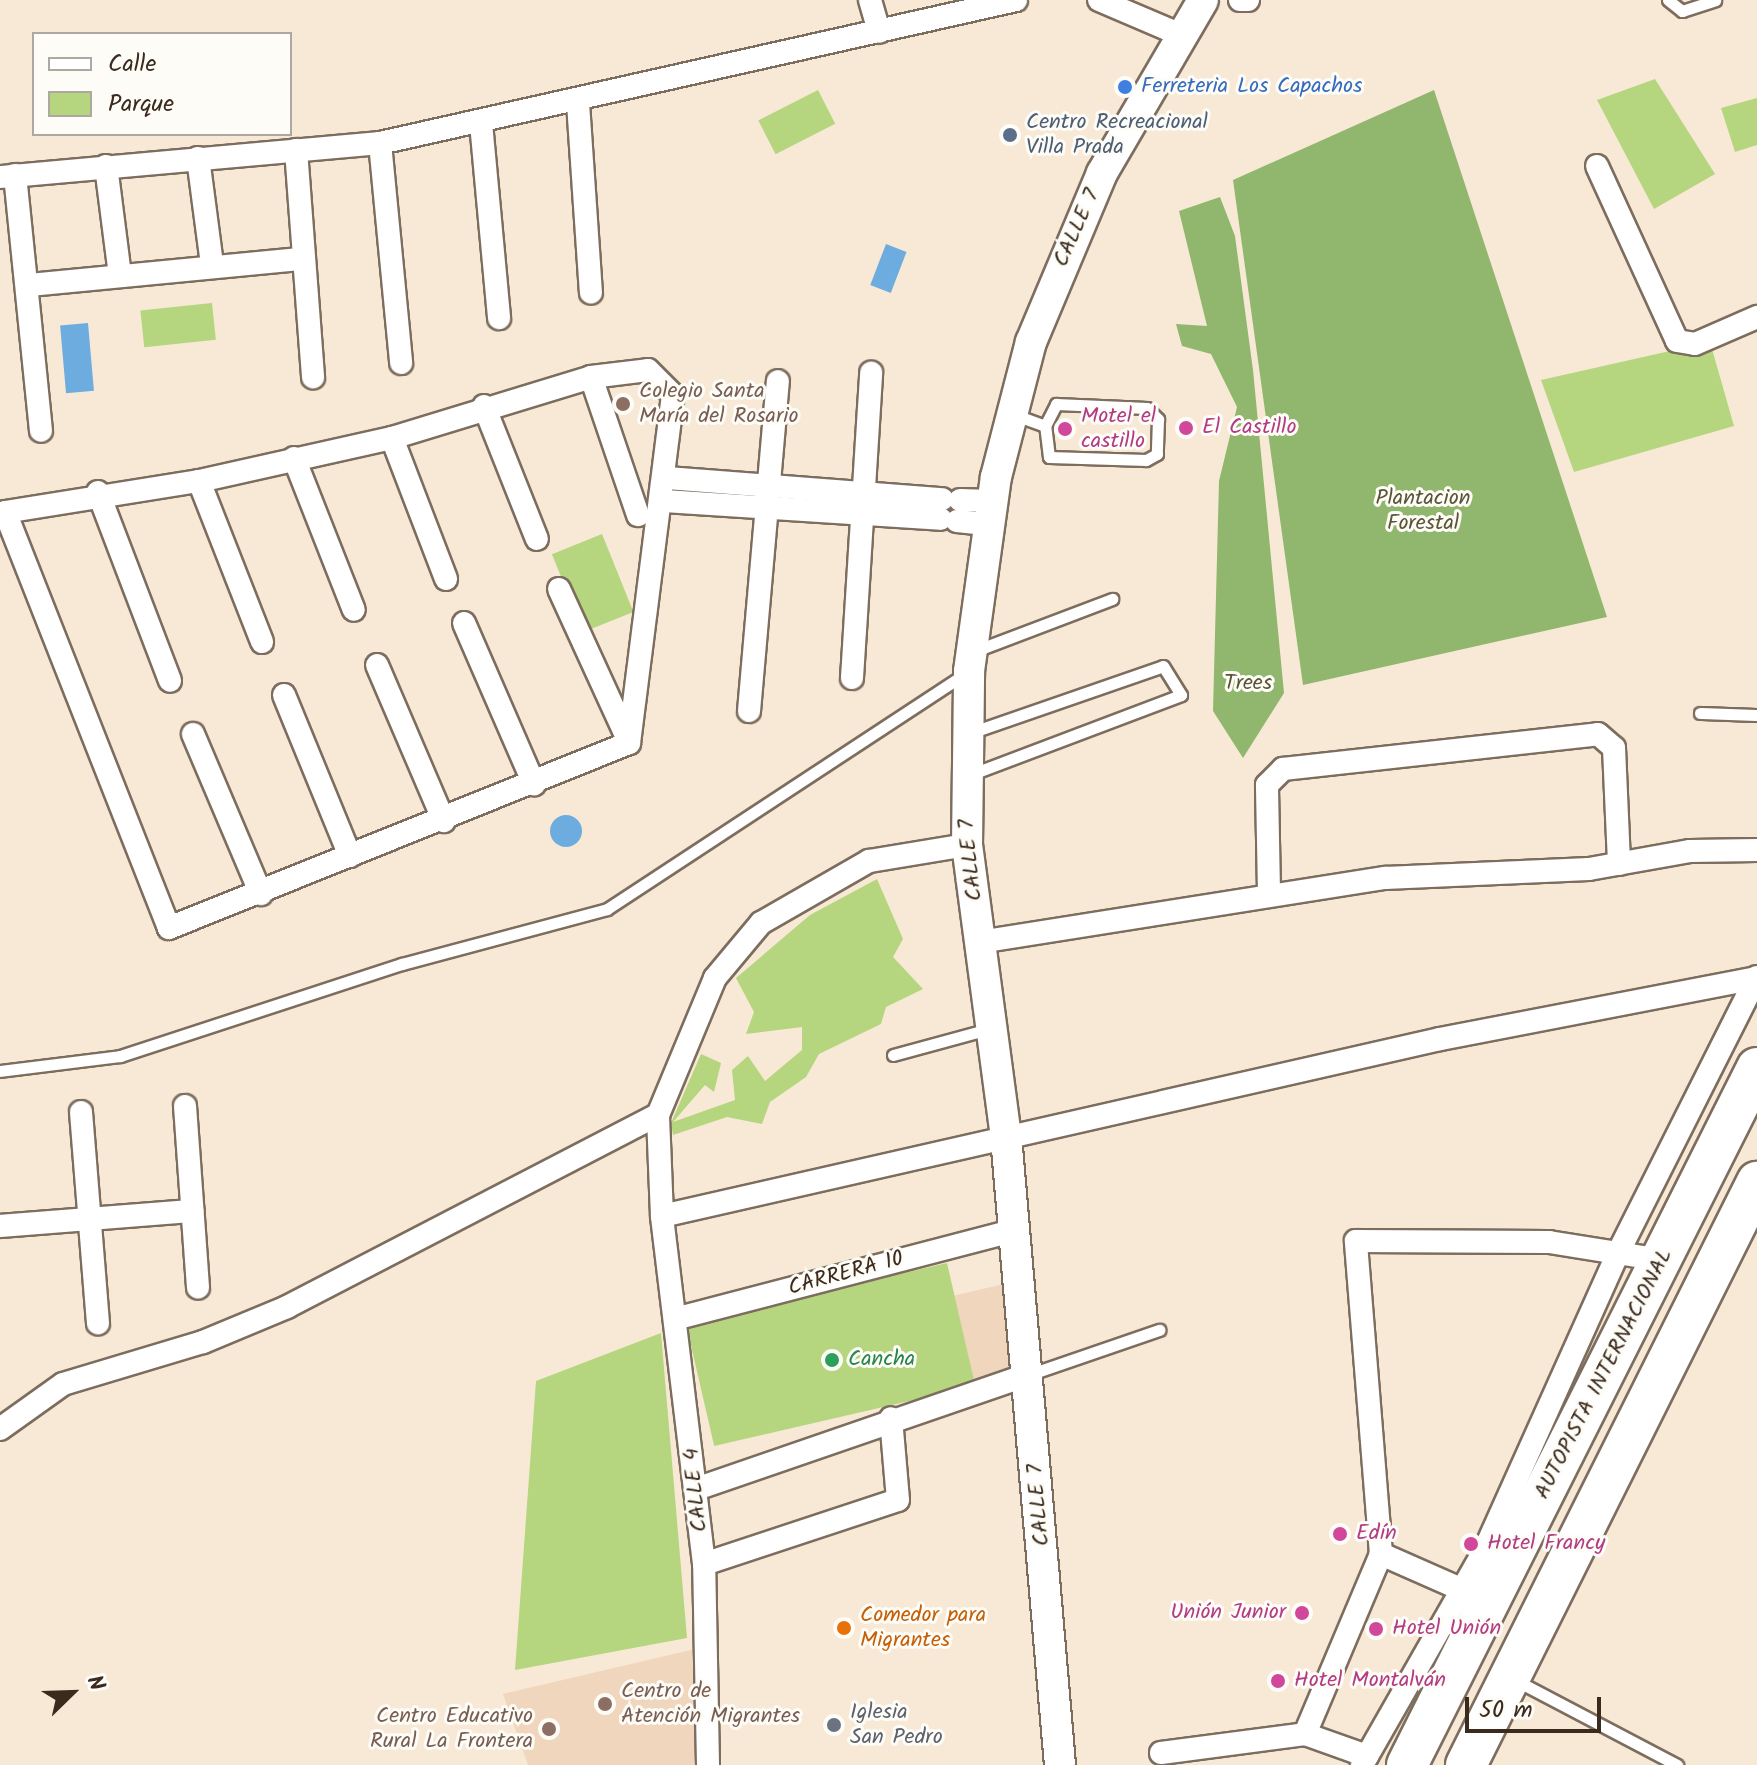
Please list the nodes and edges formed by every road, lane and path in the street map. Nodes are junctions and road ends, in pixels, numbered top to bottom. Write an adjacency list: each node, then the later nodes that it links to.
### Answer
1 (870, 0): 9 (street)
2 (1016, 0): 9 (street)
3 (1099, 0): 10 (street)
4 (1203, 0): 10 (street, CALLE 7)
5 (1240, 0): 6 (street)
6 (1248, 0)
7 (1668, 0): 8 (lane)
8 (1715, 0)
9 (879, 32): 11 (street)
10 (1181, 35): 32 (street, CALLE 7)
11 (578, 103): 12 (street); 23 (street)
12 (481, 123): 13 (street); 25 (street)
13 (380, 143): 14 (street); 26 (street)
14 (296, 150): 15 (street); 19 (street)
15 (198, 158): 16 (street); 20 (street)
16 (106, 166): 18 (street); 21 (street)
17 (1597, 166): 24 (street)
18 (8, 176): 22 (street)
19 (302, 259): 20 (street); 28 (street)
20 (212, 264): 21 (street)
21 (120, 276): 22 (street)
22 (30, 285): 34 (street)
23 (591, 293)
24 (1757, 317)
25 (499, 318)
26 (401, 363)
27 (871, 373): 42 (street)
28 (313, 377)
29 (591, 377): 31 (street); 37 (street); 44 (street)
30 (778, 381): 40 (street)
31 (484, 406): 35 (street); 45 (street)
32 (1011, 413): 33 (lane); 43 (street, CALLE 7)
33 (1045, 426): 33 (lane)
34 (41, 431)
35 (392, 438): 36 (street); 46 (street)
36 (294, 458): 38 (street); 49 (street)
37 (667, 478): 40 (street); 41 (street)
38 (199, 481): 39 (street); 51 (street)
39 (98, 492): 55 (street); 71 (street)
40 (768, 497): 41 (street); 42 (street); 57 (street)
41 (664, 501): 62 (street)
42 (863, 504): 43 (street); 54 (street)
43 (990, 513): 52 (street, CALLE 7)
44 (638, 515)
45 (537, 539)
46 (446, 579)
47 (559, 589): 62 (street)
48 (1112, 599): 52 (lane)
49 (354, 610)
50 (464, 623): 64 (street)
51 (262, 642)
52 (970, 662): 61 (street, CALLE 7); 77 (lane)
53 (377, 665): 65 (street)
54 (852, 678)
55 (170, 681)
56 (284, 695): 68 (street)
57 (749, 711)
58 (1700, 713): 59 (lane)
59 (1757, 715)
60 (193, 734): 71 (street)
61 (966, 735): 63 (street, CALLE 7); 63 (lane)
62 (629, 743): 64 (street)
63 (966, 776): 66 (street, CALLE 7)
64 (534, 784): 65 (street)
65 (444, 821): 68 (street)
66 (967, 845): 72 (street, CALLE 7); 80 (street)
67 (1757, 850): 69 (street)
68 (350, 856): 71 (street)
69 (1619, 864): 70 (street); 70 (street)
70 (1269, 892): 72 (street)
71 (261, 894)
72 (977, 923): 74 (street, CALLE 7)
73 (1755, 978): 81 (street); 88 (street)
74 (991, 1028): 75 (lane); 81 (street, CALLE 7)
75 (893, 1055)
76 (1757, 1068): 89 (highway, AUTOPISTA INTERNACIONAL)
77 (0, 1071)
78 (185, 1106): 83 (street)
79 (81, 1112): 85 (street)
80 (658, 1115): 84 (street, CALLE 4); 96 (street)
81 (1006, 1137): 84 (street); 87 (street, CALLE 7)
82 (1757, 1182): 101 (highway)
83 (192, 1211): 85 (street); 90 (street)
84 (662, 1216): 91 (street, CALLE 4)
85 (90, 1219): 86 (street); 92 (street)
86 (0, 1226)
87 (1015, 1230): 91 (street, CARRERA 10); 94 (street, CALLE 7)
88 (1618, 1253): 89 (street); 98 (street); 100 (street)
89 (1661, 1260): 100 (highway, AUTOPISTA INTERNACIONAL)
90 (198, 1288)
91 (678, 1318): 97 (street, CALLE 4)
92 (98, 1323)
93 (1159, 1330): 94 (lane)
94 (1028, 1375): 95 (street); 106 (street, CALLE 7)
95 (891, 1418): 97 (street); 99 (street)
96 (0, 1429)
97 (696, 1489): 99 (street, CALLE 4)
98 (1381, 1554): 100 (street); 102 (street)
99 (704, 1564): 105 (street, CALLE 4)
100 (1476, 1596): 104 (street); 107 (highway, AUTOPISTA INTERNACIONAL)
101 (1510, 1677): 108 (highway); 109 (lane)
102 (1305, 1734): 103 (street); 104 (street)
103 (1161, 1753)
104 (1364, 1761)
105 (708, 1765)
106 (1060, 1765)
107 (1407, 1765)
108 (1466, 1765)
109 (1677, 1765)

